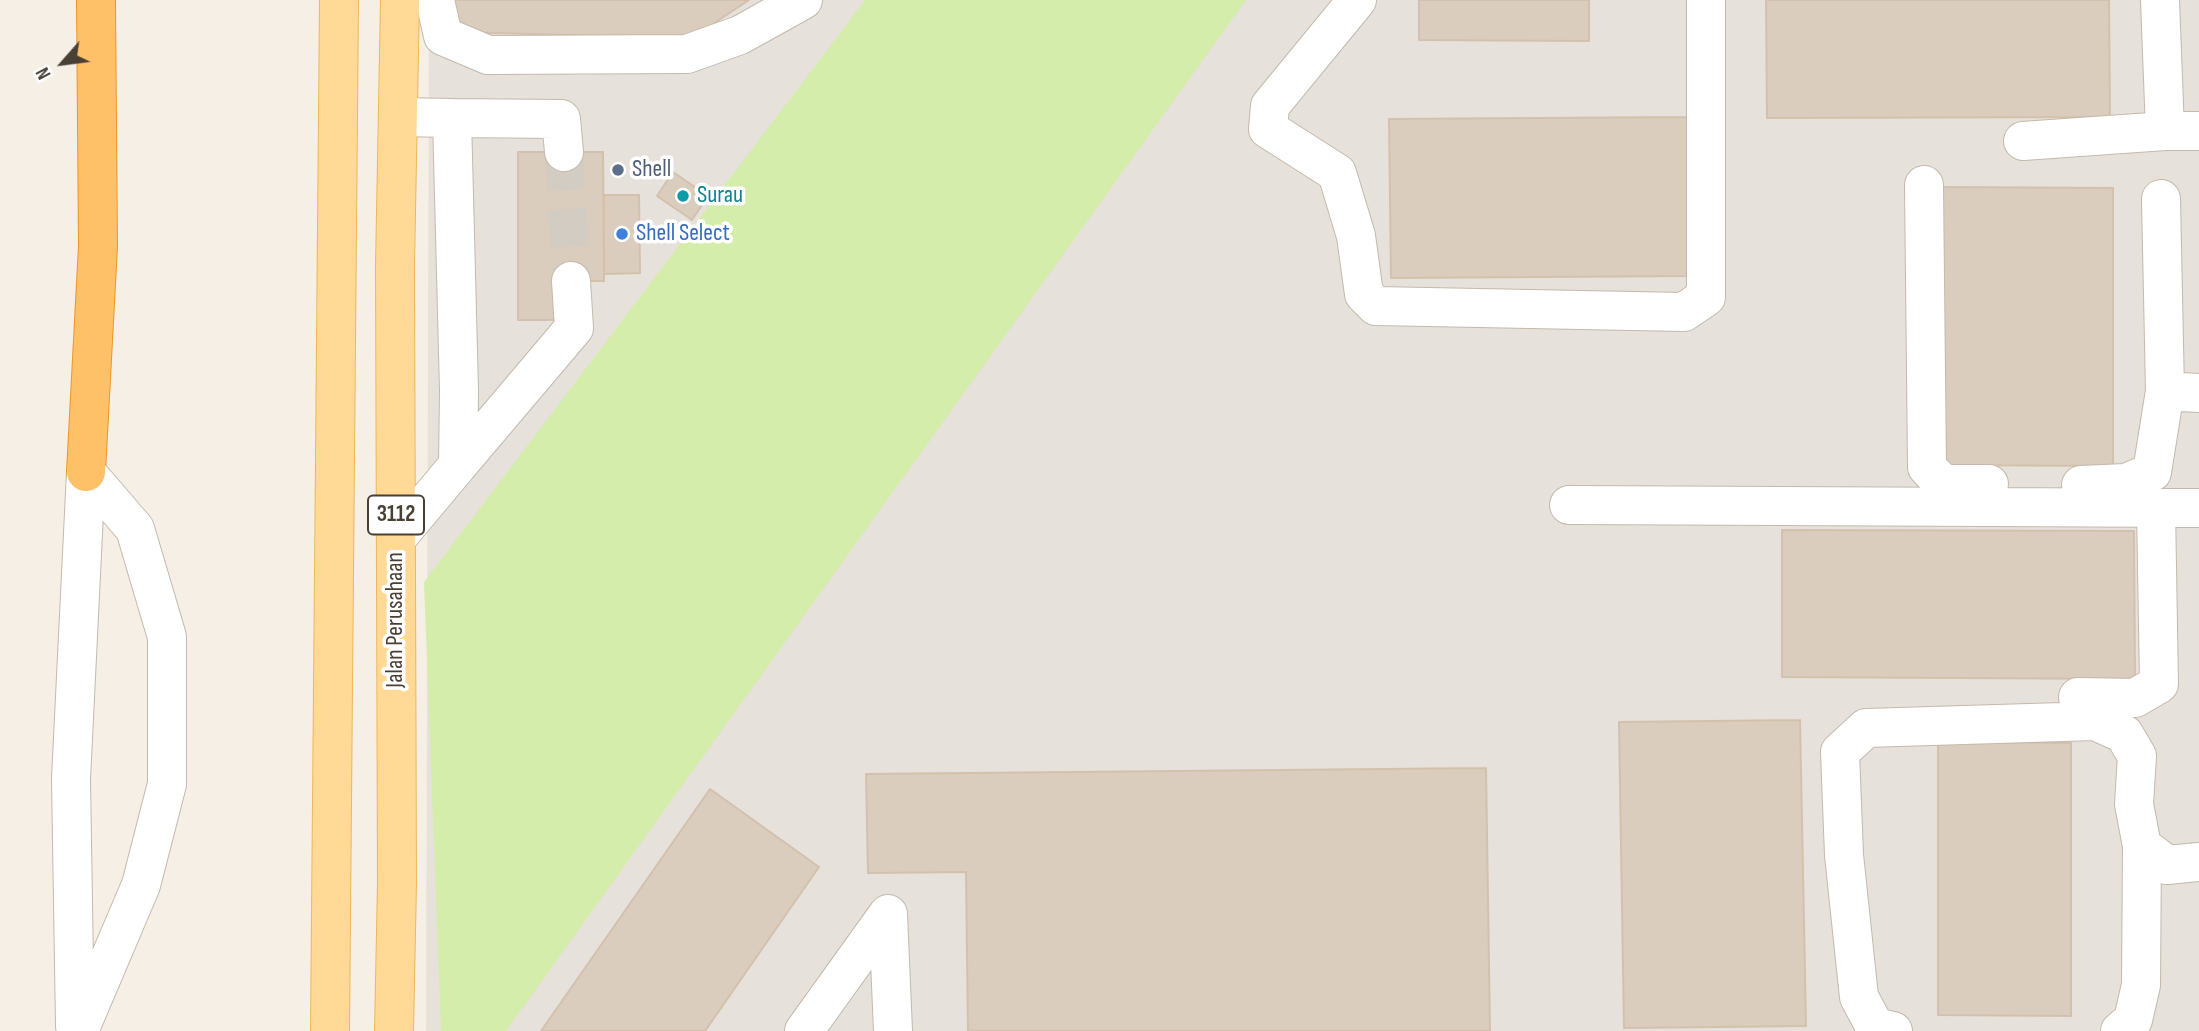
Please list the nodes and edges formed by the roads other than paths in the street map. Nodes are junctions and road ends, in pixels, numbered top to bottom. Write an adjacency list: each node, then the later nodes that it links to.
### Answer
1 (96, 0): 19 (highway)
2 (339, 0): 28 (main road, 3112)
3 (400, 0): 9 (main road, Jalan Perusahaan / 3112)
4 (435, 0): 5 (lane)
5 (803, 0)
6 (1357, 0): 7 (lane)
7 (1706, 0)
8 (2160, 0): 11 (lane)
9 (398, 117): 10 (lane); 23 (main road, Jalan Perusahaan / 3112)
10 (452, 118): 13 (lane); 18 (lane)
11 (2182, 131): 12 (lane)
12 (2023, 141)
13 (564, 152)
14 (1924, 185): 17 (lane)
15 (2161, 199): 17 (lane)
16 (571, 281): 18 (lane)
17 (2182, 392)
18 (458, 465): 23 (lane)
19 (86, 472): 27 (lane); 27 (lane)
20 (1569, 505): 21 (lane)
21 (2156, 508): 22 (lane); 24 (lane)
22 (2199, 508)
23 (396, 539): 29 (main road, Jalan Perusahaan / 3112)
24 (2078, 696)
25 (2142, 846): 26 (lane); 32 (lane); 33 (lane)
26 (2199, 862)
27 (77, 1031)
28 (330, 1031)
29 (394, 1031)
30 (804, 1031): 31 (lane)
31 (893, 1031)
32 (1893, 1031)
33 (2120, 1031)

